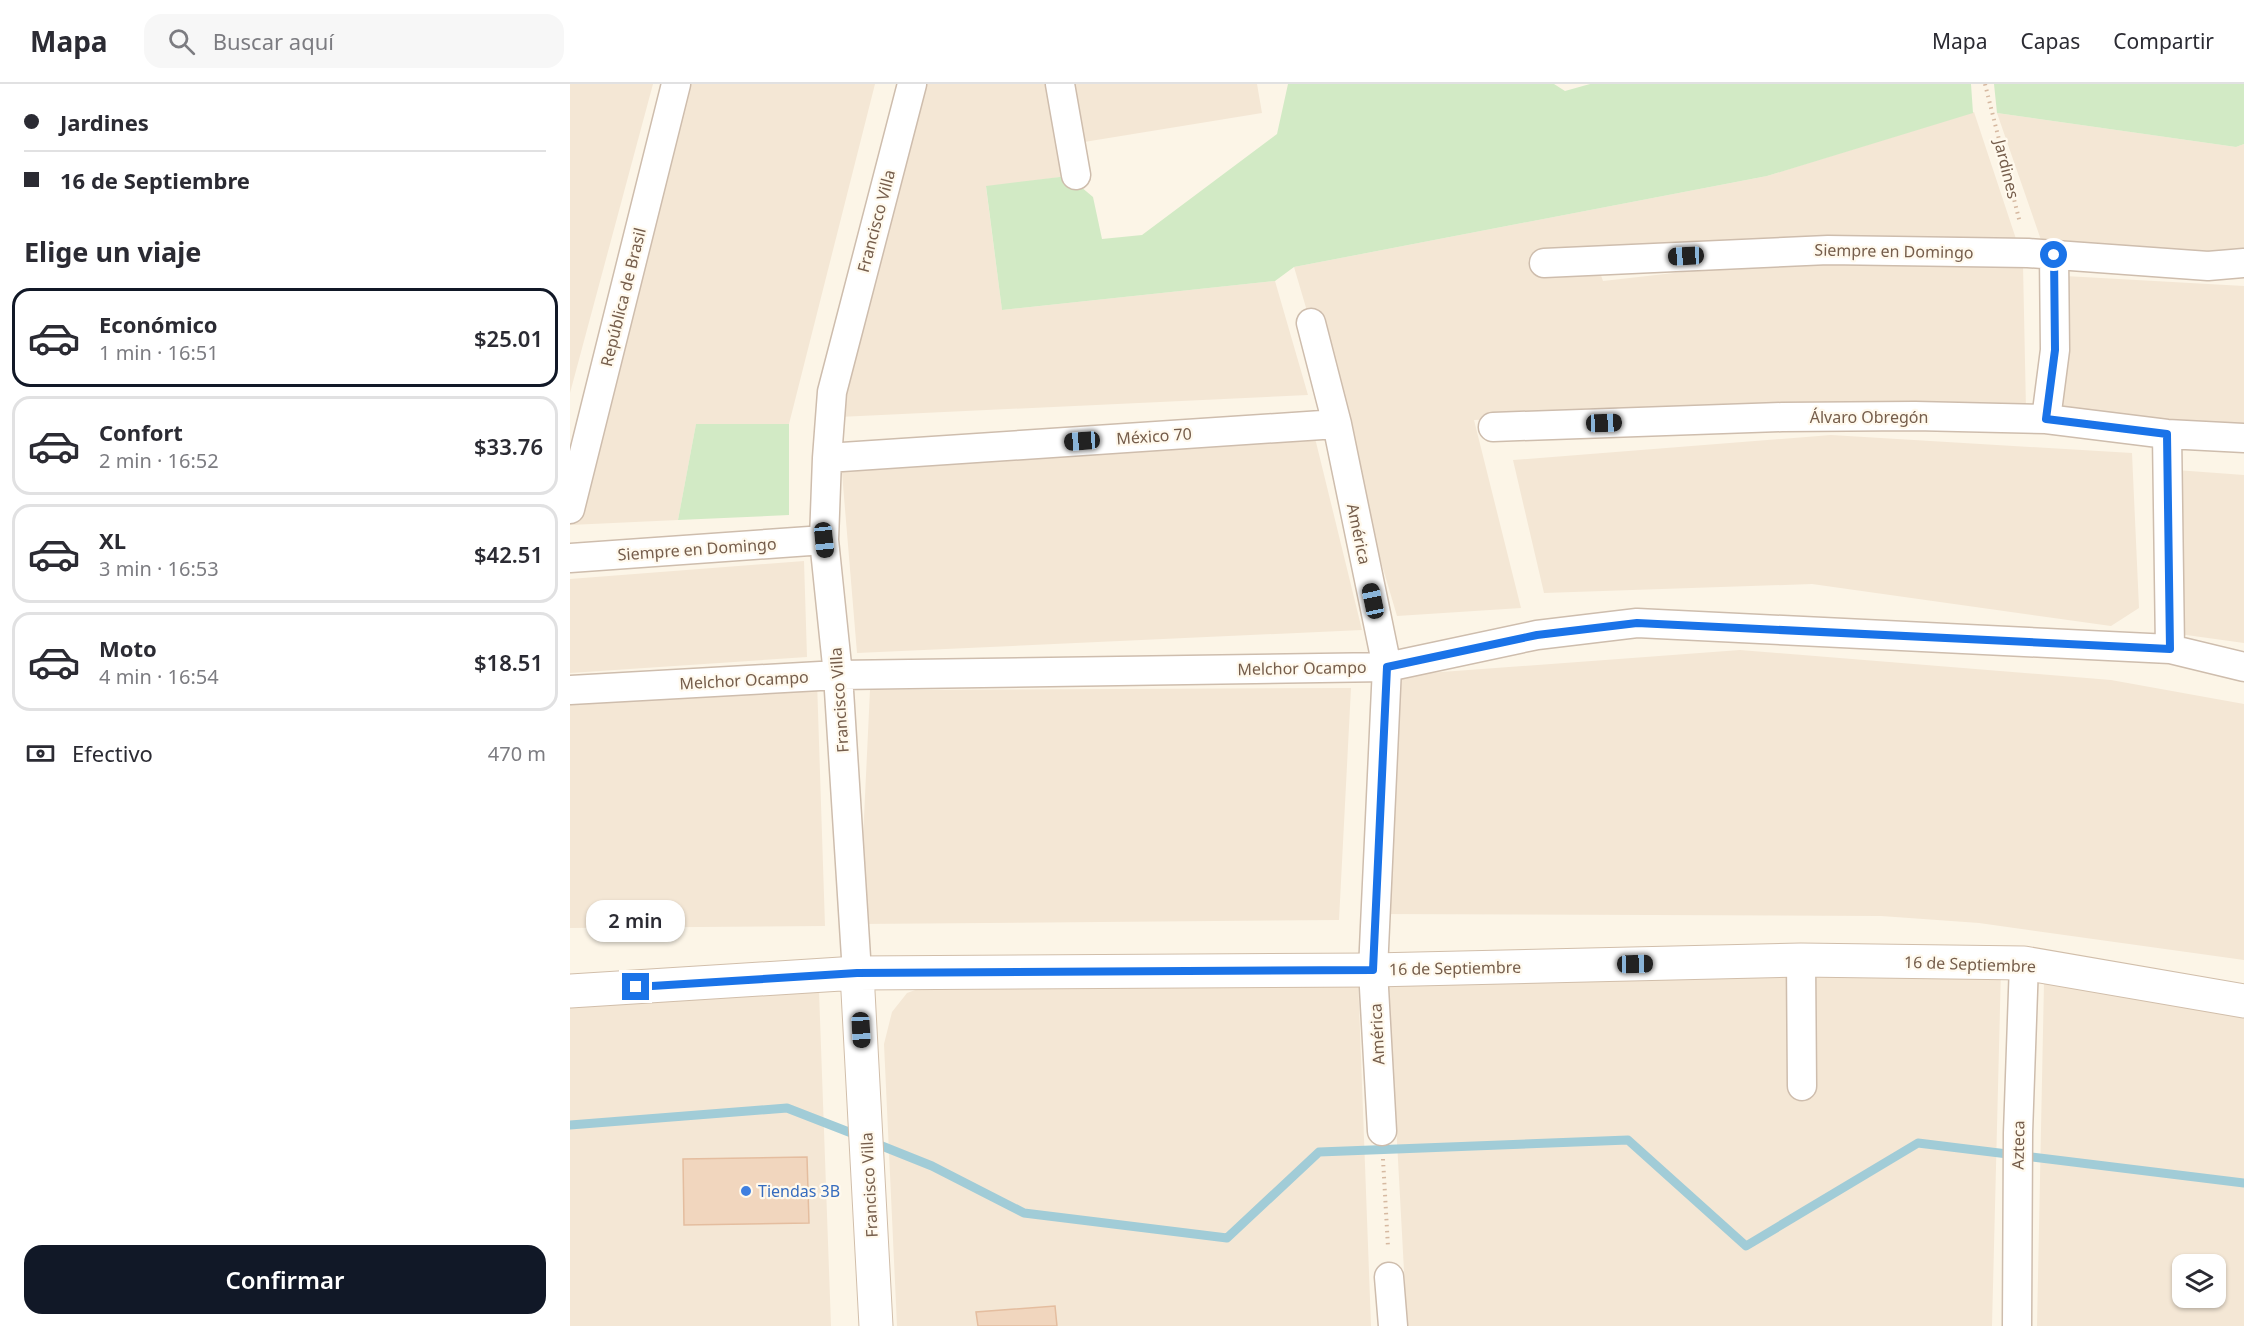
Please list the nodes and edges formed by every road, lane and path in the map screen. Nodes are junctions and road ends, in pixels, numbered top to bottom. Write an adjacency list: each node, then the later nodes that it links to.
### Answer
1 (676, 84): 16 (street, República de Brasil)
2 (912, 84): 15 (street, Francisco Villa)
3 (1060, 84): 5 (street)
4 (1985, 84): 6 (path, Jardines)
5 (1076, 175)
6 (2041, 254): 7 (street, Siempre en Domingo); 8 (street, Siempre en Domingo); 10 (street)
7 (1544, 263)
8 (2244, 263)
9 (1311, 323): 11 (street, América)
10 (2046, 419): 12 (street, Álvaro Obregón); 13 (street, Álvaro Obregón)
11 (1337, 424): 15 (street, México 70); 20 (street, América)
12 (1493, 427)
13 (2167, 434): 14 (street, Álvaro Obregón); 19 (street)
14 (2244, 438)
15 (827, 458): 17 (street, Francisco Villa)
16 (570, 509)
17 (824, 540): 18 (street, Siempre en Domingo); 22 (street, Francisco Villa)
18 (570, 558)
19 (2170, 649): 20 (street, Melchor Ocampo); 21 (street, Melchor Ocampo)
20 (1387, 667): 22 (street, Melchor Ocampo); 26 (street, América)
21 (2244, 667)
22 (838, 675): 23 (street, Melchor Ocampo); 27 (street, Francisco Villa)
23 (570, 690)
24 (1801, 960): 25 (street, 16 de Septiembre); 26 (street, 16 de Septiembre); 30 (street)
25 (2024, 963): 29 (street, 16 de Septiembre); 35 (street, Azteca)
26 (1373, 970): 27 (street, 16 de Septiembre); 31 (street, América)
27 (857, 973): 28 (street, 16 de Septiembre); 33 (street, Francisco Villa)
28 (570, 991)
29 (2244, 1000)
30 (1802, 1086)
31 (1382, 1131): 32 (path)
32 (1389, 1278): 34 (street)
33 (876, 1326)
34 (1393, 1326)
35 (2017, 1326)

